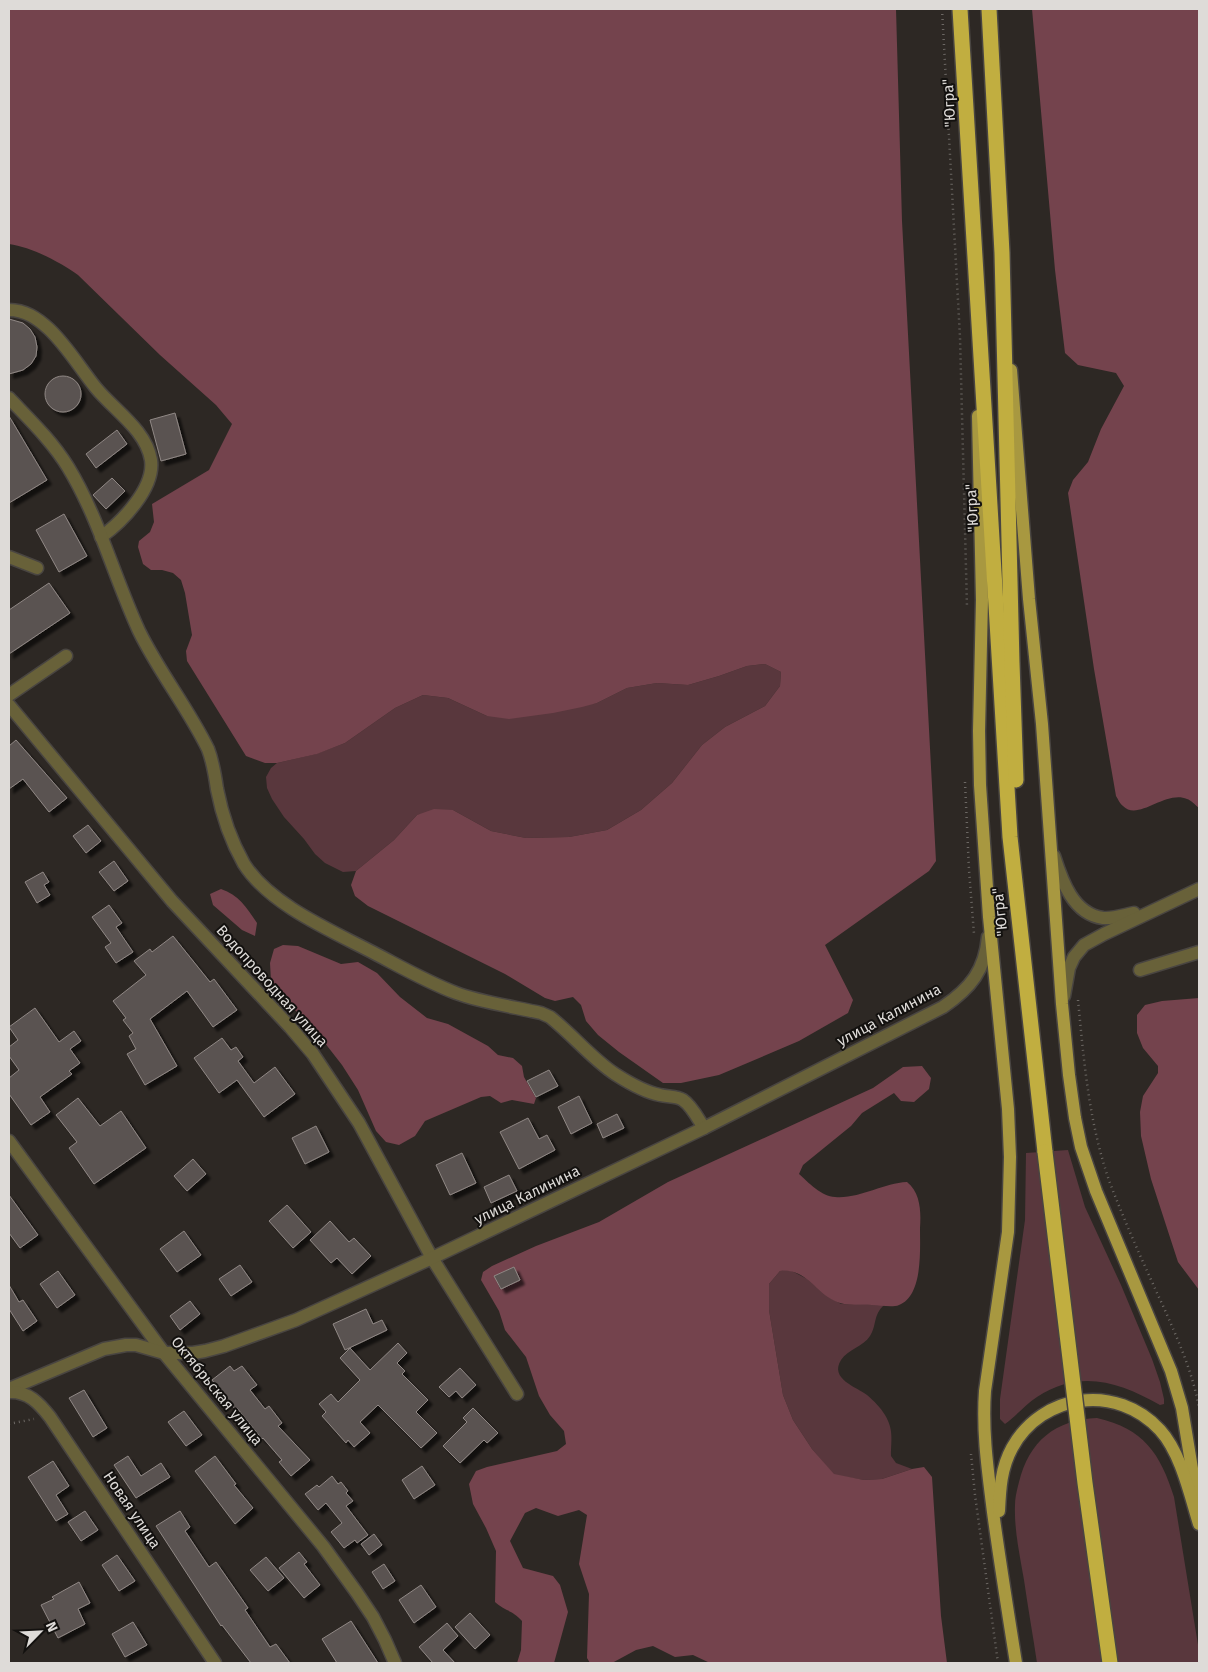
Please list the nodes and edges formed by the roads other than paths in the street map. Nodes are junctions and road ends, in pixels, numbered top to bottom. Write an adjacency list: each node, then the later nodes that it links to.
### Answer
1 (960, 9): 3 (highway, "Югра")
2 (988, 9): 4 (highway, "Югра")
3 (974, 251): 16 (main road); 19 (highway, "Югра")
4 (1002, 253): 13 (main road); 19 (highway, "Югра")
5 (9, 310): 7 (street)
6 (9, 398): 7 (street)
7 (101, 536): 21 (street)
8 (9, 557): 9 (street)
9 (37, 568)
10 (66, 656): 11 (street)
11 (9, 695)
12 (9, 705): 23 (street, Водопроводная улица)
13 (1050, 839): 15 (street); 20 (main road)
14 (1199, 889): 15 (street)
15 (1156, 908): 20 (street)
16 (989, 917): 21 (street, улица Калинина); 29 (main road)
17 (1199, 952): 18 (street)
18 (1140, 970)
19 (1027, 1004): 33 (highway, "Югра", bridge)
20 (1062, 1004): 27 (main road)
21 (704, 1128): 23 (street, улица Калинина)
22 (9, 1141): 24 (street, Октябрьская улица)
23 (432, 1258): 24 (street, улица Калинина); 26 (street, Водопроводная улица)
24 (164, 1352): 25 (street, улица Калинина); 31 (street, Октябрьская улица)
25 (9, 1390): 30 (street, Новая улица)
26 (517, 1394)
27 (1199, 1511)
28 (1199, 1524): 29 (main road)
29 (1001, 1569): 32 (main road)
30 (215, 1663)
31 (395, 1663)
32 (1016, 1663)
33 (1110, 1663)

